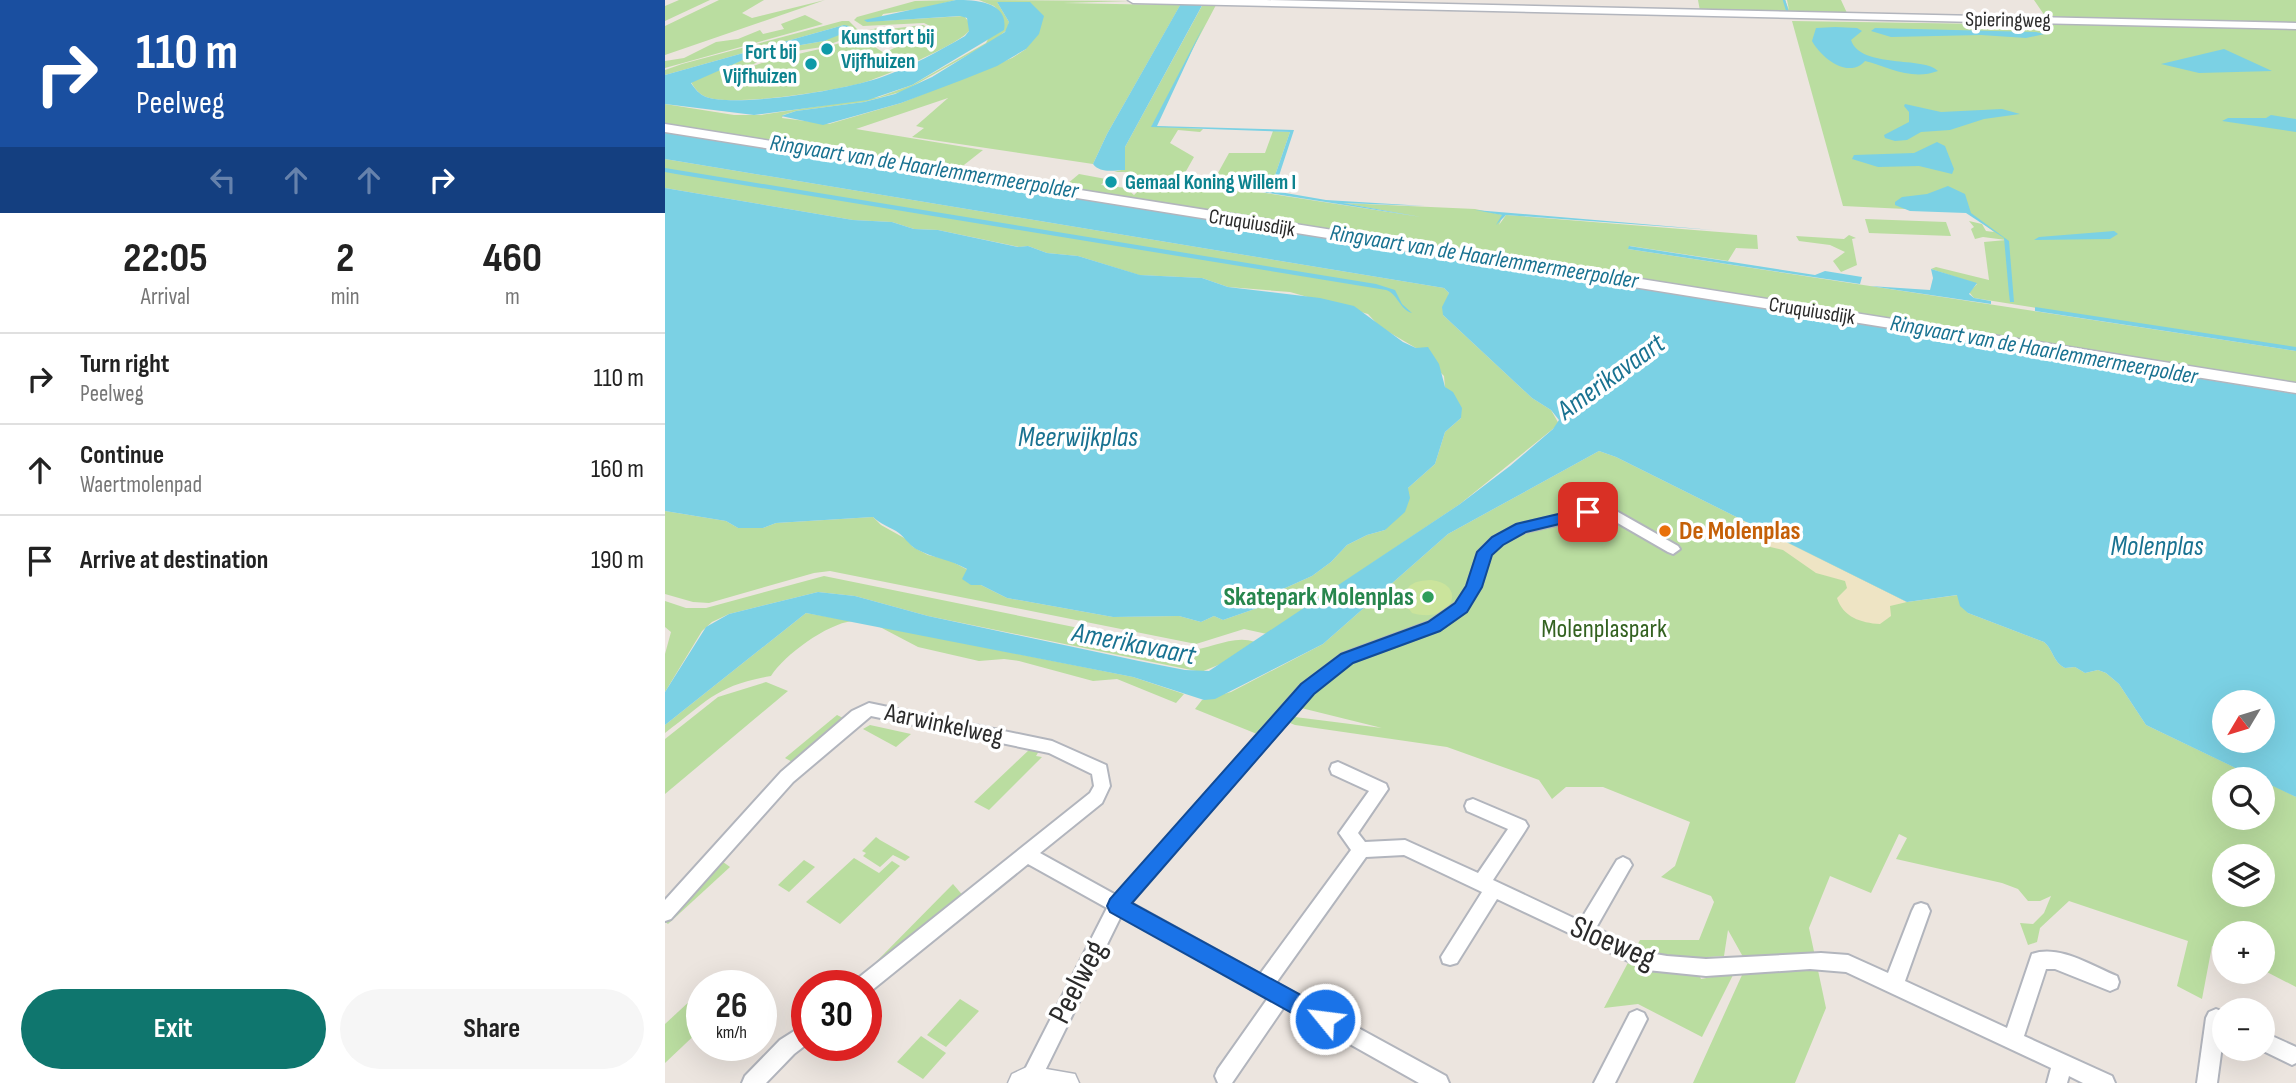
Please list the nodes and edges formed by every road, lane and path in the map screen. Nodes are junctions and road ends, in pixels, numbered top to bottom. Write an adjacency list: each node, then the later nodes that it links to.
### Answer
1 (1133, 0): 2 (street, Spieringweg)
2 (1177, 1): 3 (street, Spieringweg)
3 (2296, 26)
4 (665, 128): 5 (street, Cruquiusdijk)
5 (2296, 388)
6 (1673, 549): 13 (street, Peelweg)
7 (1338, 769): 9 (street)
8 (1473, 806): 12 (street)
9 (1361, 850): 12 (street, Sloeweg); 21 (street)
10 (1028, 855): 13 (street); 15 (street, Aarwinkelweg); 18 (street, Aarwinkelweg)
11 (1623, 865): 16 (street)
12 (1488, 886): 16 (street, Sloeweg); 17 (street)
13 (1117, 906): 21 (street); 32 (street, Peelweg)
14 (1921, 911): 20 (street)
15 (665, 913)
16 (1584, 931): 20 (street, Sloeweg)
17 (1450, 957)
18 (882, 971)
19 (2110, 982): 24 (street)
20 (1894, 984): 24 (street, Sloeweg)
21 (1263, 985): 22 (street)
22 (1281, 995): 30 (street); 31 (street)
23 (1637, 1019): 35 (street)
24 (2013, 1040): 29 (street, Sloeweg)
25 (791, 1044): 33 (street)
26 (2212, 1047): 37 (street)
27 (2275, 1047): 28 (street)
28 (2292, 1055)
29 (2059, 1073): 36 (street, Sloeweg)
30 (1224, 1076)
31 (1426, 1080)
32 (1026, 1081): 34 (street)
33 (752, 1083)
34 (1066, 1083)
35 (1604, 1083)
36 (2105, 1083)
37 (2207, 1083)

